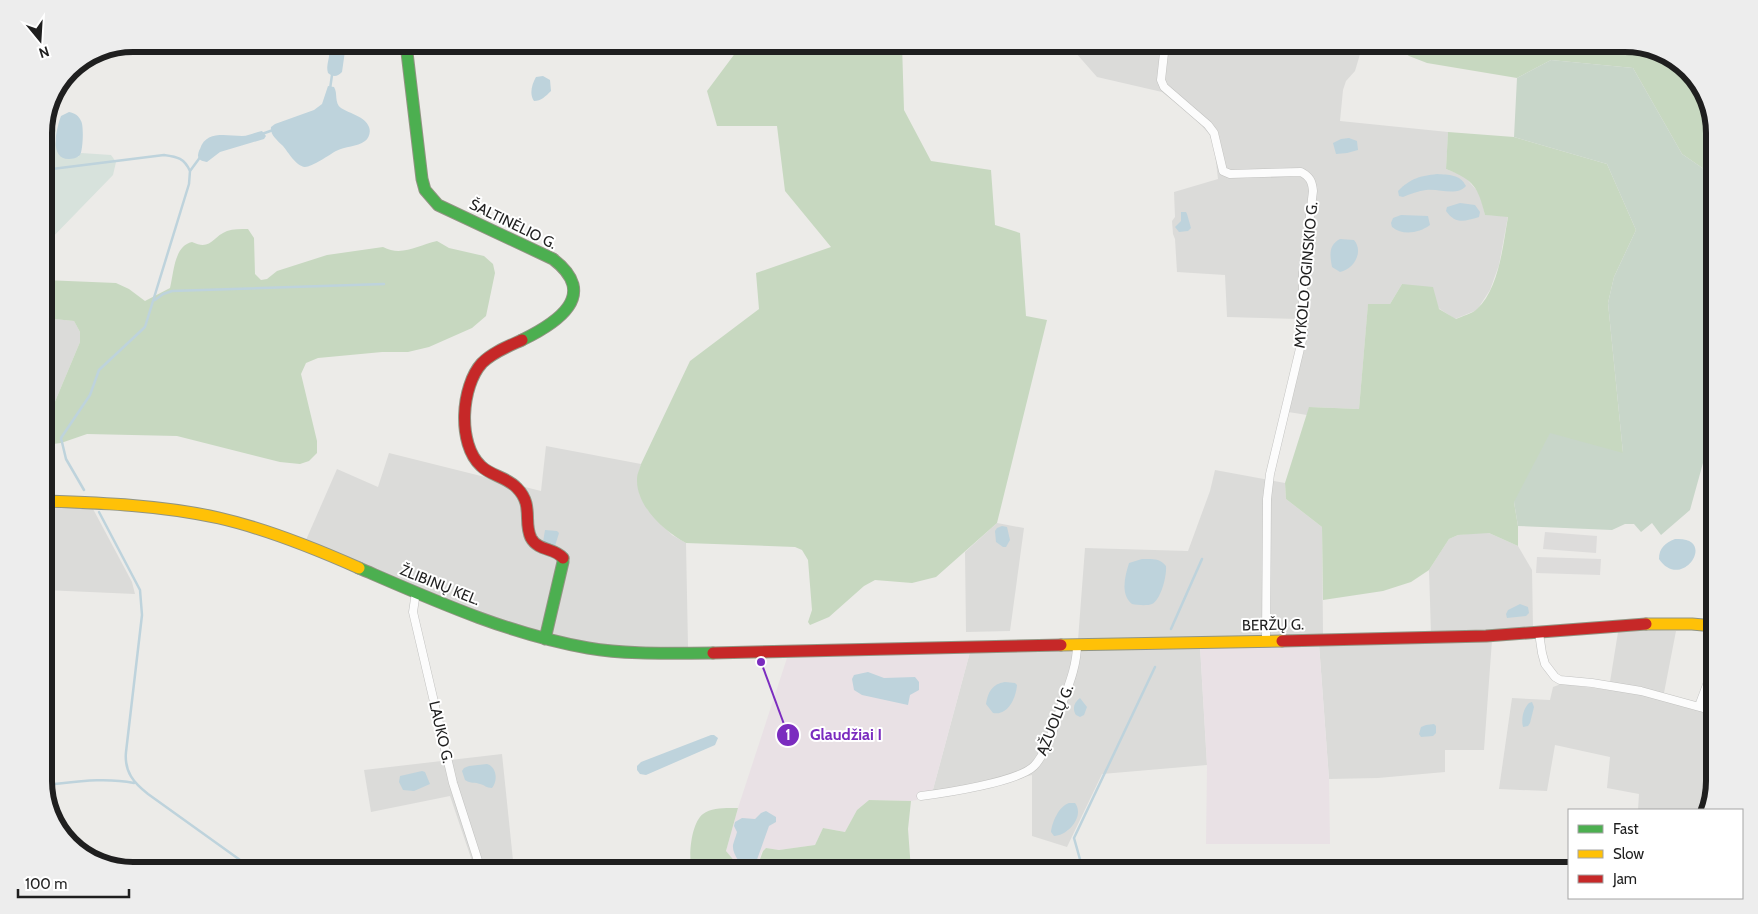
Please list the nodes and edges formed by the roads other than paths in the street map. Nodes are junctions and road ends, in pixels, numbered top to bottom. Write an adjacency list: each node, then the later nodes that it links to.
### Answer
1 (407, 52): 7 (main road, ŠALTINĖLIO G.)
2 (1164, 52): 8 (street, MYKOLO OGINSKIO G.)
3 (53, 501): 4 (main road, ŽLIBINŲ KEL.)
4 (416, 592): 7 (main road, ŽLIBINŲ KEL.); 15 (street, LAUKO G.)
5 (1706, 625): 6 (main road, BERŽŲ G.)
6 (1540, 633): 8 (main road, BERŽŲ G.); 12 (street)
7 (545, 639): 10 (main road, ŽLIBINŲ KEL.)
8 (1266, 640): 9 (main road, BERŽŲ G.)
9 (1077, 645): 10 (main road, BERŽŲ G.); 14 (street, ĄŽUOLŲ G.)
10 (832, 651)
11 (1706, 688): 12 (street)
12 (1699, 706): 13 (street)
13 (1706, 708)
14 (921, 796)
15 (478, 862)

